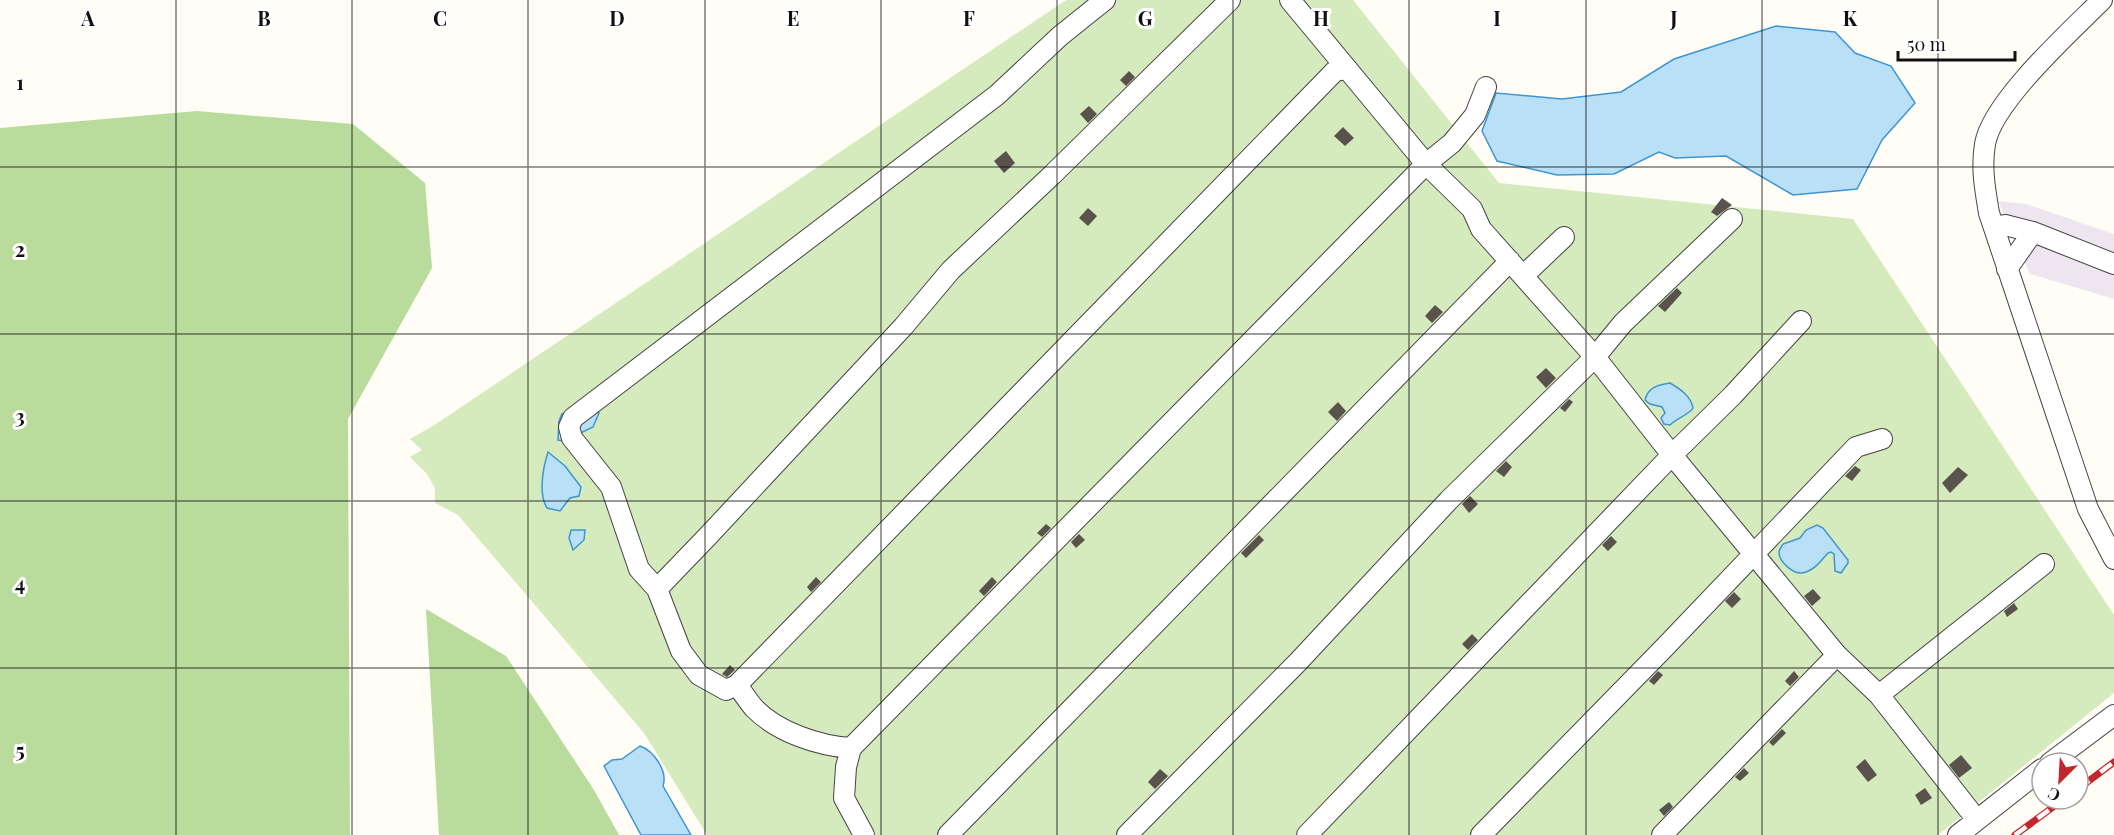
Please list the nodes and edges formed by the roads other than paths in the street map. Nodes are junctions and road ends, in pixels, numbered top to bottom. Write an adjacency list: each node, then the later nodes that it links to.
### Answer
1 (1105, 0): 23 (street)
2 (1230, 0): 23 (street)
3 (1290, 0): 5 (street)
4 (2102, 0): 9 (street)
5 (1347, 69): 7 (street); 25 (street)
6 (1486, 87): 7 (street)
7 (1426, 164): 12 (street); 28 (street)
8 (1732, 219): 17 (street)
9 (1994, 227): 10 (street); 14 (street)
10 (2033, 232): 13 (street); 14 (street)
11 (1564, 237): 15 (street)
12 (1510, 261): 15 (street); 33 (street)
13 (2114, 264)
14 (2007, 268): 21 (street)
15 (1523, 276): 17 (street)
16 (1802, 321): 19 (street)
17 (1594, 357): 19 (street); 34 (street)
18 (1882, 439): 20 (street)
19 (1672, 455): 20 (street); 35 (street)
20 (1753, 553): 24 (street); 36 (street)
21 (2114, 559)
22 (2044, 564): 26 (street)
23 (657, 589): 25 (street)
24 (1838, 655): 26 (street); 37 (street)
25 (737, 685): 28 (street)
26 (1879, 695): 31 (street)
27 (2114, 715): 29 (street)
28 (851, 748): 32 (street)
29 (2066, 751)
30 (2030, 778): 31 (street)
31 (1977, 820): 38 (street)
32 (864, 835)
33 (948, 835)
34 (1127, 835)
35 (1307, 835)
36 (1481, 835)
37 (1662, 835)
38 (1958, 835)

